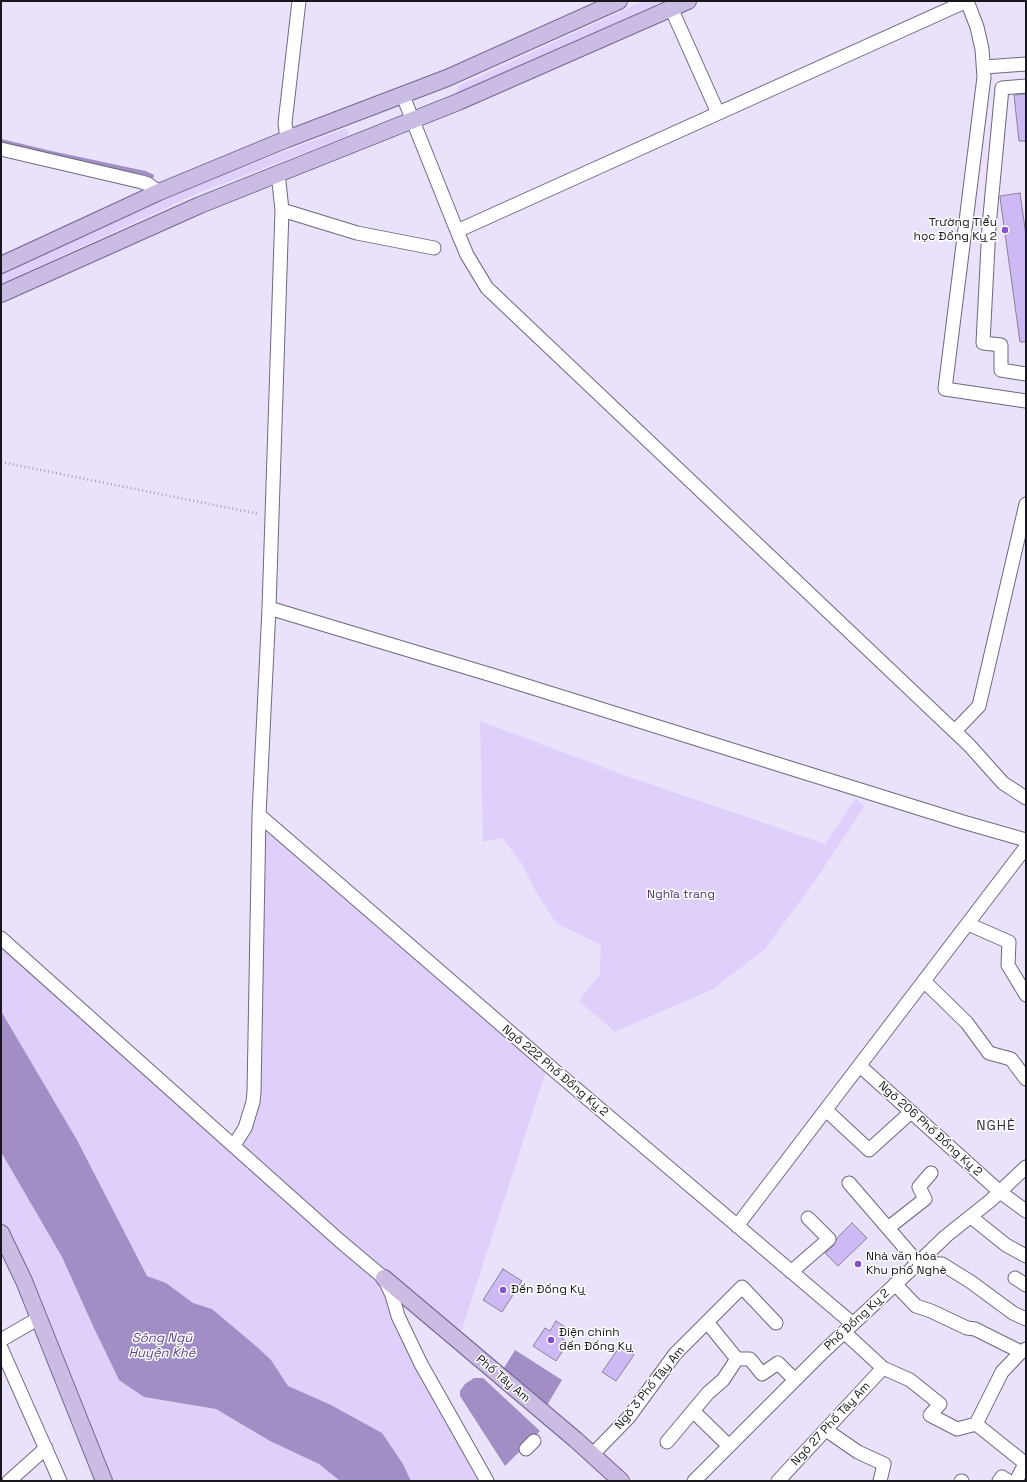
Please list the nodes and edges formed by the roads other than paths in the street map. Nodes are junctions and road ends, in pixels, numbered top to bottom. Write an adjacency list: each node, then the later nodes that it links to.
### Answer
1 (299, 1): 12 (street)
2 (619, 1): 9 (main road)
3 (688, 1): 5 (main road)
4 (967, 1): 7 (street); 10 (street)
5 (671, 8): 10 (street); 11 (main road)
6 (1026, 64): 7 (street)
7 (984, 66): 22 (street)
8 (1026, 86): 21 (street)
9 (403, 96): 11 (street); 12 (main road)
10 (718, 113): 17 (street)
11 (412, 121): 14 (main road); 17 (street)
12 (287, 139): 15 (main road)
13 (1, 149): 15 (street)
14 (278, 173): 16 (street); 20 (main road)
15 (159, 192): 19 (main road)
16 (282, 210): 18 (street); 24 (street)
17 (456, 231): 25 (street)
18 (434, 248)
19 (1, 265)
20 (1, 294)
21 (1026, 374)
22 (1026, 400)
23 (1026, 504): 25 (street)
24 (269, 608): 27 (street); 28 (street)
25 (955, 731): 26 (street)
26 (1026, 798)
27 (259, 815): 38 (street); 46 (street, Ngõ 222 Phố Đồng Kỵ 2)
28 (1026, 840)
29 (1026, 846): 30 (street)
30 (968, 924): 32 (street); 33 (street)
31 (1, 938): 38 (street)
32 (924, 981): 34 (street); 35 (street)
33 (1026, 995)
34 (860, 1066): 36 (street); 37 (street, Ngõ 206 Phố Đồng Kỵ 2)
35 (1026, 1079)
36 (826, 1110): 37 (street); 46 (street)
37 (911, 1112): 42 (street, Ngõ 206 Phố Đồng Kỵ 2)
38 (234, 1145): 52 (street)
39 (1025, 1168): 42 (street, Phố Đồng Kỵ 2)
40 (931, 1173): 47 (street)
41 (849, 1183): 47 (street)
42 (1000, 1192): 43 (street, Ngõ 206 Phố Đồng Kỵ 2); 44 (street, Phố Đồng Kỵ 2)
43 (1026, 1211)
44 (971, 1217): 49 (street); 50 (street, Phố Đồng Kỵ 2)
45 (808, 1218): 51 (street)
46 (737, 1226): 51 (street, Ngõ 222 Phố Đồng Kỵ 2)
47 (888, 1228): 50 (street)
48 (1, 1233): 56 (main road)
49 (1026, 1256)
50 (918, 1263): 54 (street, Phố Đồng Kỵ 2); 57 (street)
51 (791, 1272): 60 (street, Ngõ 222 Phố Đồng Kỵ 2)
52 (384, 1278): 73 (main road, Phố Tây Am); 78 (street)
53 (1015, 1278): 55 (street)
54 (895, 1284): 60 (street, Phố Đồng Kỵ 2); 63 (street)
55 (1026, 1285)
56 (39, 1318): 61 (street); 77 (main road)
57 (1026, 1320)
58 (707, 1322): 59 (street, Ngõ 3 Phố Tây Am); 64 (street); 73 (street, Ngõ 3 Phố Tây Am)
59 (776, 1323)
60 (849, 1328): 65 (street, Ngõ 222 Phố Đồng Kỵ 2); 66 (street, Phố Đồng Kỵ 2)
61 (1, 1340)
62 (1, 1348): 72 (street)
63 (1024, 1350): 68 (street)
64 (736, 1359): 66 (street); 67 (street)
65 (883, 1368): 68 (street, Ngõ 222 Phố Đồng Kỵ 2); 69 (street, Ngõ 27 Phố Tây Am)
66 (795, 1380): 71 (street, Phố Đồng Kỵ 2)
67 (693, 1411): 70 (street); 71 (street)
68 (976, 1424): 74 (street)
69 (826, 1430): 81 (street, Ngõ 27 Phố Tây Am); 82 (street)
70 (667, 1442)
71 (729, 1446): 80 (street, Phố Đồng Kỵ 2)
72 (46, 1448): 75 (street); 76 (street)
73 (592, 1455): 79 (main road, Phố Tây Am)
74 (1025, 1464): 85 (street)
75 (10, 1481)
76 (60, 1481)
77 (104, 1481)
78 (487, 1481)
79 (621, 1481)
80 (694, 1481)
81 (778, 1481)
82 (880, 1481)
83 (999, 1481): 84 (street)
84 (1008, 1481)
85 (1016, 1481)

